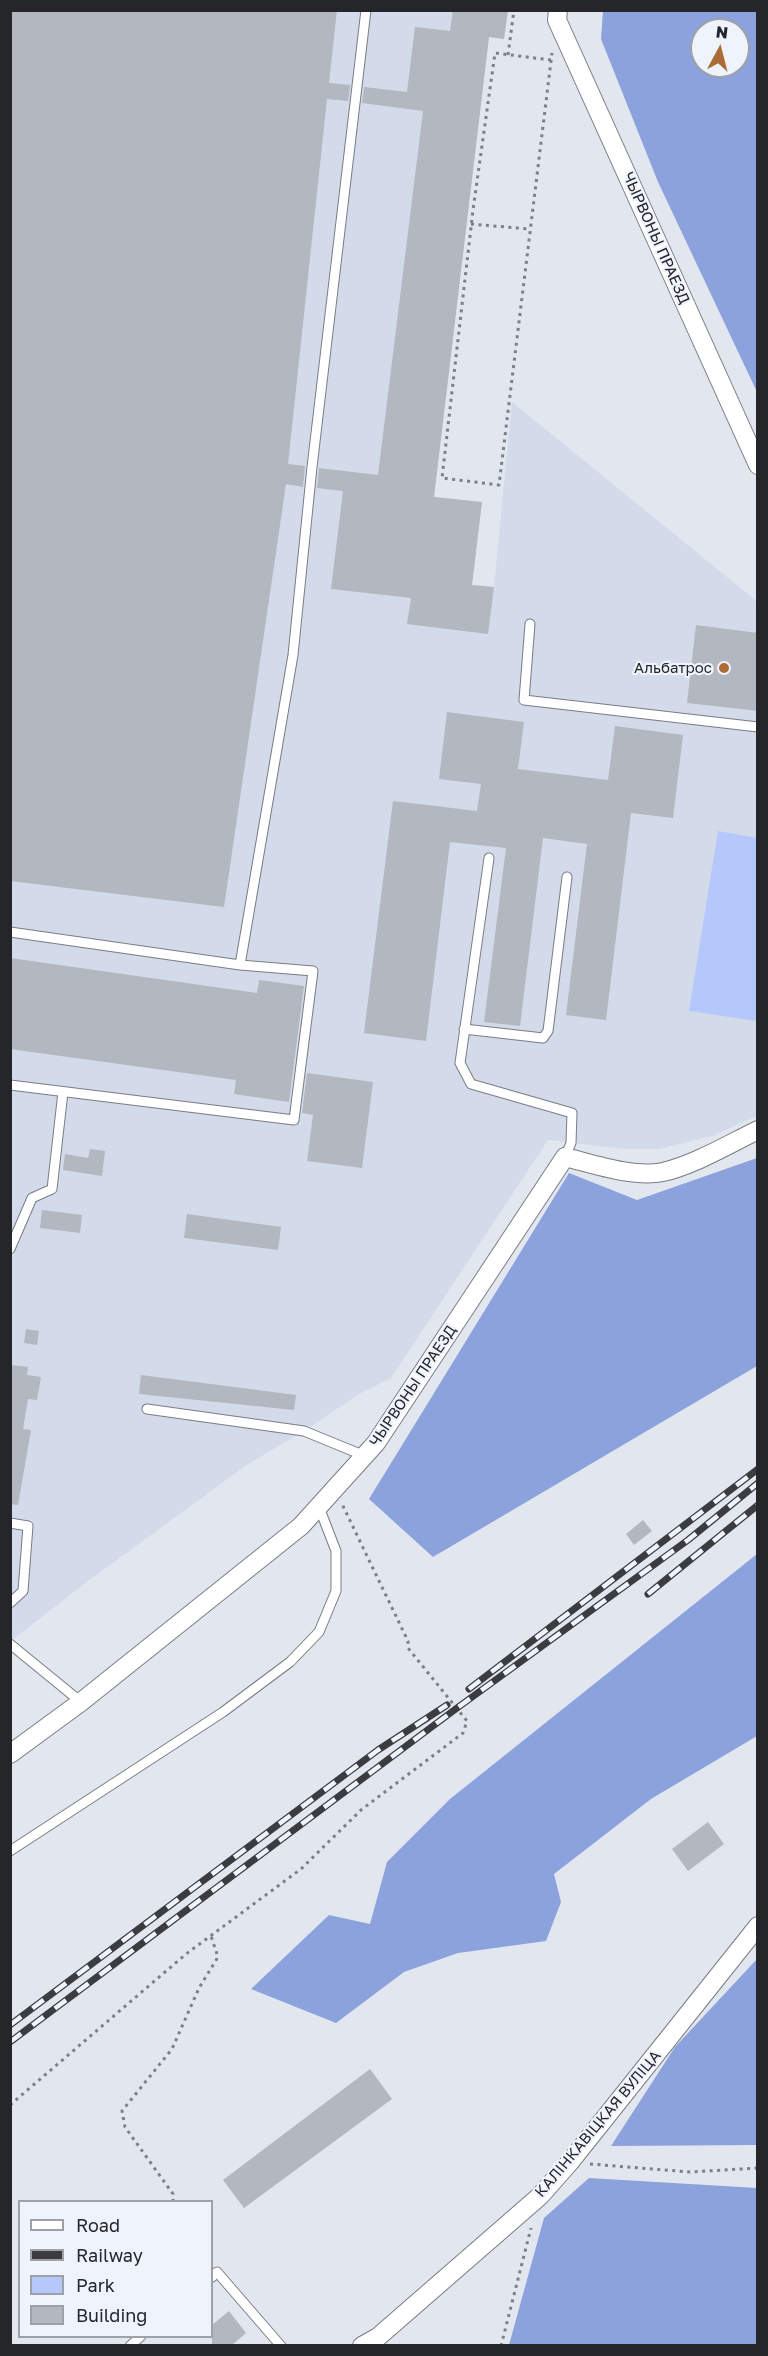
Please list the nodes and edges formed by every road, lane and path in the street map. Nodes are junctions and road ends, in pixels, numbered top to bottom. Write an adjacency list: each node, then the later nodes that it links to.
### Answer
1 (366, 10): 15 (lane)
2 (514, 10): 5 (path)
3 (558, 10): 9 (street, ЧЫРВОНЫ ПРАЕЗД)
4 (552, 50): 6 (path)
5 (508, 55): 6 (path); 7 (path)
6 (551, 60): 8 (path)
7 (471, 224): 8 (path); 8 (path)
8 (529, 229)
9 (758, 465)
10 (530, 624): 11 (lane)
11 (758, 727)
12 (489, 858): 16 (lane)
13 (567, 877): 16 (lane)
14 (10, 932): 15 (lane)
15 (240, 965): 18 (lane)
16 (464, 1029): 20 (lane)
17 (10, 1085): 18 (lane)
18 (63, 1092): 21 (lane)
19 (758, 1130): 20 (street)
20 (566, 1157): 23 (street, ЧЫРВОНЫ ПРАЕЗД)
21 (10, 1249)
22 (147, 1409): 23 (lane)
23 (365, 1456): 24 (street, ЧЫРВОНЫ ПРАЕЗД)
24 (335, 1489): 25 (street, ЧЫРВОНЫ ПРАЕЗД); 33 (path)
25 (319, 1507): 29 (street, ЧЫРВОНЫ ПРАЕЗД); 31 (lane)
26 (10, 1523): 27 (lane)
27 (10, 1603)
28 (10, 1644): 29 (lane)
29 (81, 1702): 30 (street, ЧЫРВОНЫ ПРАЕЗД)
30 (10, 1754)
31 (10, 1851)
32 (758, 1926): 35 (street, КАЛІНКАВІЦКАЯ ВУЛІЦА)
33 (211, 1935): 34 (path); 38 (path)
34 (10, 2105)
35 (570, 2162): 36 (path); 37 (street, КАЛІНКАВІЦКАЯ ВУЛІЦА)
36 (758, 2168)
37 (540, 2196): 41 (street, КАЛІНКАВІЦКАЯ ВУЛІЦА); 42 (path)
38 (173, 2200)
39 (213, 2276): 40 (lane)
40 (280, 2346)
41 (362, 2346)
42 (501, 2346)

